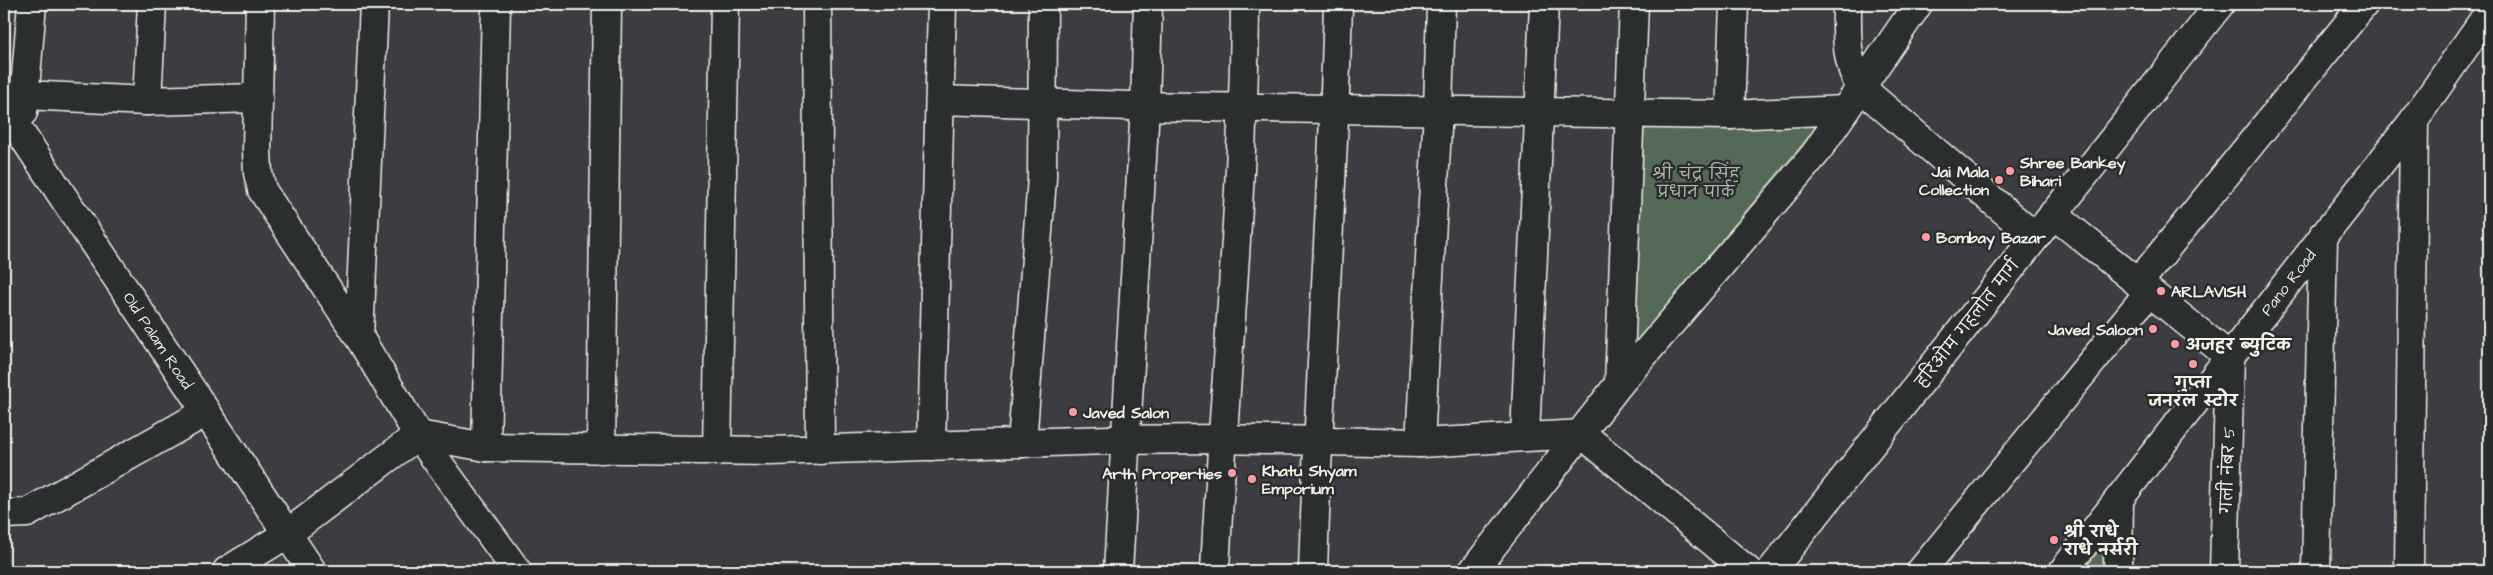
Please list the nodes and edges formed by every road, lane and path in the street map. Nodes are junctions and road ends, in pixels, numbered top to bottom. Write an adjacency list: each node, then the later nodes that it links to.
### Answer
1 (32, 4): 26 (street)
2 (152, 4): 27 (street)
3 (260, 4): 24 (street)
4 (374, 4): 42 (street)
5 (496, 4): 55 (street)
6 (607, 4): 56 (street)
7 (725, 4): 58 (street)
8 (817, 4): 57 (street)
9 (942, 4): 25 (street)
10 (1043, 4): 28 (street)
11 (1148, 4): 29 (street)
12 (1245, 4): 30 (street)
13 (1338, 4): 31 (street)
14 (1441, 4): 32 (street)
15 (1544, 4): 34 (street)
16 (1634, 4): 35 (street)
17 (1734, 4): 36 (street)
18 (1847, 4): 23 (street)
19 (1918, 4): 23 (street)
20 (2220, 4): 38 (street, हरिओम गहलोत मार्ग)
21 (2364, 4): 41 (street)
22 (2489, 12): 37 (street, Pano Road)
23 (1860, 87): 33 (street); 40 (street)
24 (258, 98): 27 (street); 42 (street)
25 (940, 100): 28 (street); 54 (street)
26 (14, 102): 27 (street); 45 (street, Old Palam Road)
27 (147, 102)
28 (1041, 103): 29 (street); 52 (street)
29 (1145, 106): 30 (street); 50 (street)
30 (1244, 108): 31 (street); 49 (street)
31 (1335, 109): 32 (street); 51 (street)
32 (1438, 110): 34 (street); 53 (street)
33 (1844, 110): 36 (street); 44 (street)
34 (1541, 112): 35 (street); 48 (street)
35 (1630, 113): 36 (street); 44 (street)
36 (1730, 114)
37 (2414, 120): 39 (street, Pano Road); 76 (street)
38 (2053, 214): 40 (street, हरिओम गहलोत मार्ग); 41 (street)
39 (2323, 236): 43 (street, Pano Road); 75 (street)
40 (2034, 237): 70 (street, हरिओम गहलोत मार्ग)
41 (2143, 287): 43 (street); 71 (street)
42 (359, 337): 47 (street)
43 (2230, 356): 59 (street, Pano Road); 74 (street, गली नंबर 5)
44 (1620, 384): 46 (street)
45 (206, 412): 60 (street); 61 (street, Old Palam Road)
46 (1582, 434): 48 (street); 68 (street); 69 (street)
47 (418, 435): 55 (street); 61 (street); 64 (street)
48 (1525, 436): 53 (street)
49 (1221, 439): 50 (street); 51 (street); 66 (street)
50 (1124, 441): 52 (street); 65 (street)
51 (1317, 441): 53 (street); 67 (street)
52 (1022, 443): 54 (street)
53 (1420, 443)
54 (931, 446): 57 (street)
55 (486, 447): 56 (street)
56 (601, 449): 58 (street)
57 (820, 450): 58 (street)
58 (717, 451)
59 (2119, 499): 72 (street, Pano Road); 73 (street)
60 (4, 514)
61 (287, 534): 62 (street); 63 (street, Old Palam Road)
62 (227, 571)
63 (312, 571)
64 (517, 571)
65 (1118, 571)
66 (1215, 571)
67 (1313, 571)
68 (1473, 571)
69 (1748, 571)
70 (1771, 571)
71 (1921, 571)
72 (2063, 571)
73 (2118, 571)
74 (2224, 571)
75 (2316, 571)
76 (2409, 571)

